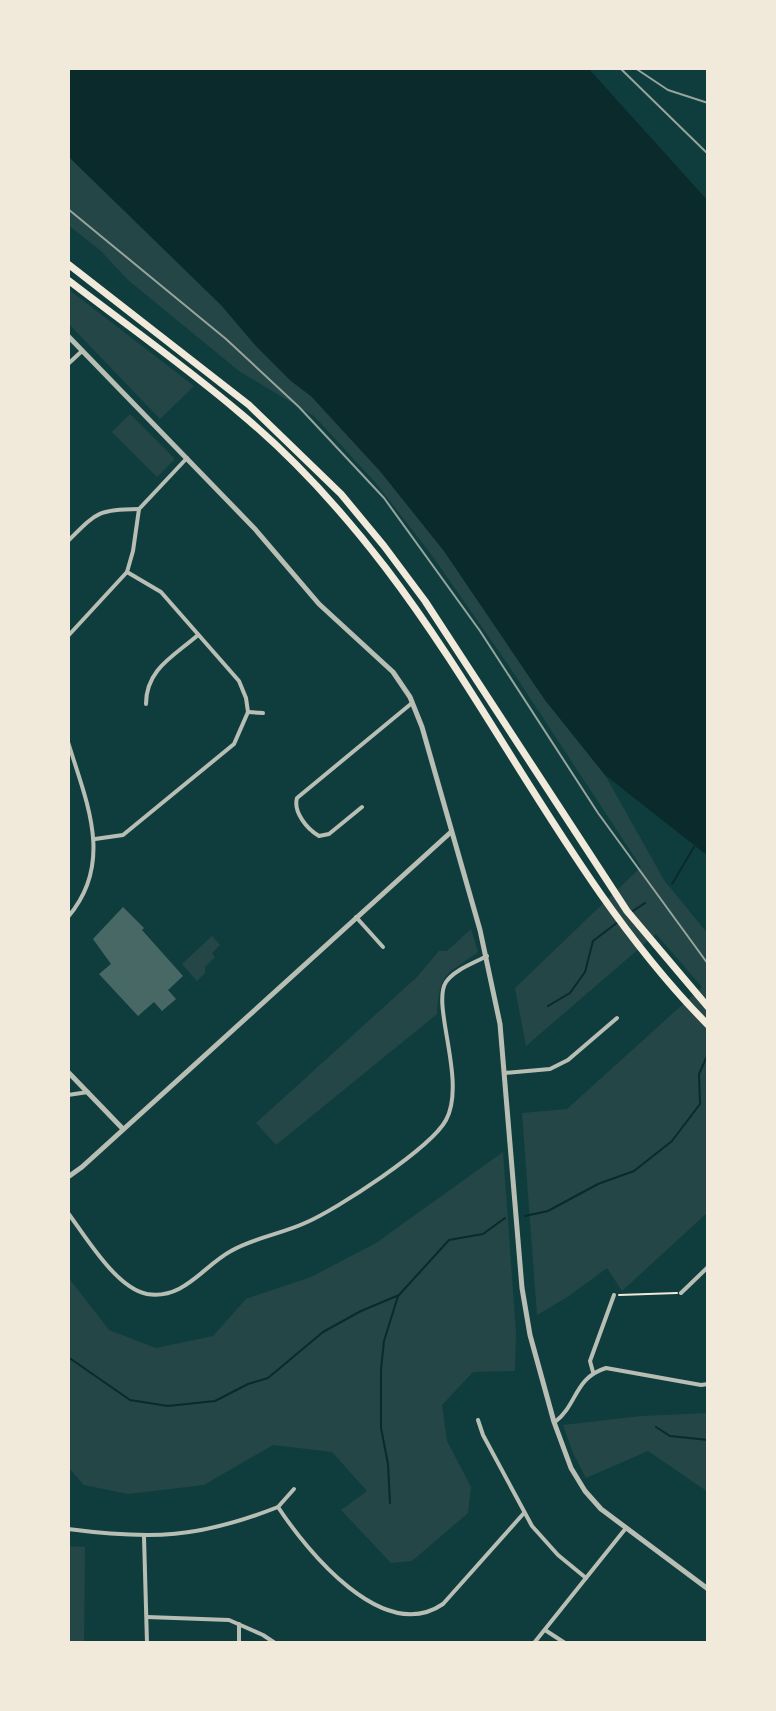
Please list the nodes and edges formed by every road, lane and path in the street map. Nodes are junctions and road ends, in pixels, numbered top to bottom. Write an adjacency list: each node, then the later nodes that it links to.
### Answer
1 (68, 264): 24 (highway)
2 (68, 280): 26 (highway)
3 (68, 336): 4 (street)
4 (82, 351): 5 (street); 6 (street)
5 (68, 364)
6 (187, 458): 7 (street); 12 (street)
7 (139, 509): 8 (street); 9 (street)
8 (68, 541)
9 (127, 572): 10 (street); 11 (street)
10 (198, 635): 13 (street); 14 (street)
11 (68, 636)
12 (412, 703): 17 (street); 18 (street)
13 (146, 704)
14 (248, 712): 15 (street); 19 (street)
15 (263, 713)
16 (68, 742): 19 (street)
17 (362, 807)
18 (451, 832): 21 (street); 23 (street)
19 (95, 839): 20 (street)
20 (68, 917)
21 (356, 917): 22 (street); 31 (street)
22 (383, 947)
23 (487, 956): 28 (street); 33 (street)
24 (708, 1007)
25 (617, 1018): 28 (street)
26 (708, 1025)
27 (68, 1072): 29 (street)
28 (504, 1073): 40 (street)
29 (88, 1092): 30 (street); 31 (street)
30 (68, 1095)
31 (123, 1129): 32 (street)
32 (68, 1177)
33 (68, 1213)
34 (708, 1267): 35 (street)
35 (681, 1293): 36 (path)
36 (614, 1295): 37 (street)
37 (593, 1372): 38 (street); 40 (street)
38 (708, 1384)
39 (478, 1420): 43 (street)
40 (554, 1422): 44 (street)
41 (294, 1489): 42 (street)
42 (278, 1507): 43 (street); 46 (street)
43 (524, 1513): 47 (street)
44 (626, 1528): 47 (street); 48 (street)
45 (68, 1529): 46 (street)
46 (144, 1537): 49 (street)
47 (586, 1578): 51 (street)
48 (708, 1589)
49 (147, 1617): 50 (street); 52 (street)
50 (239, 1624): 53 (street); 54 (street)
51 (545, 1630): 55 (street); 56 (street)
52 (147, 1643)
53 (239, 1643)
54 (275, 1643)
55 (534, 1643)
56 (565, 1643)

